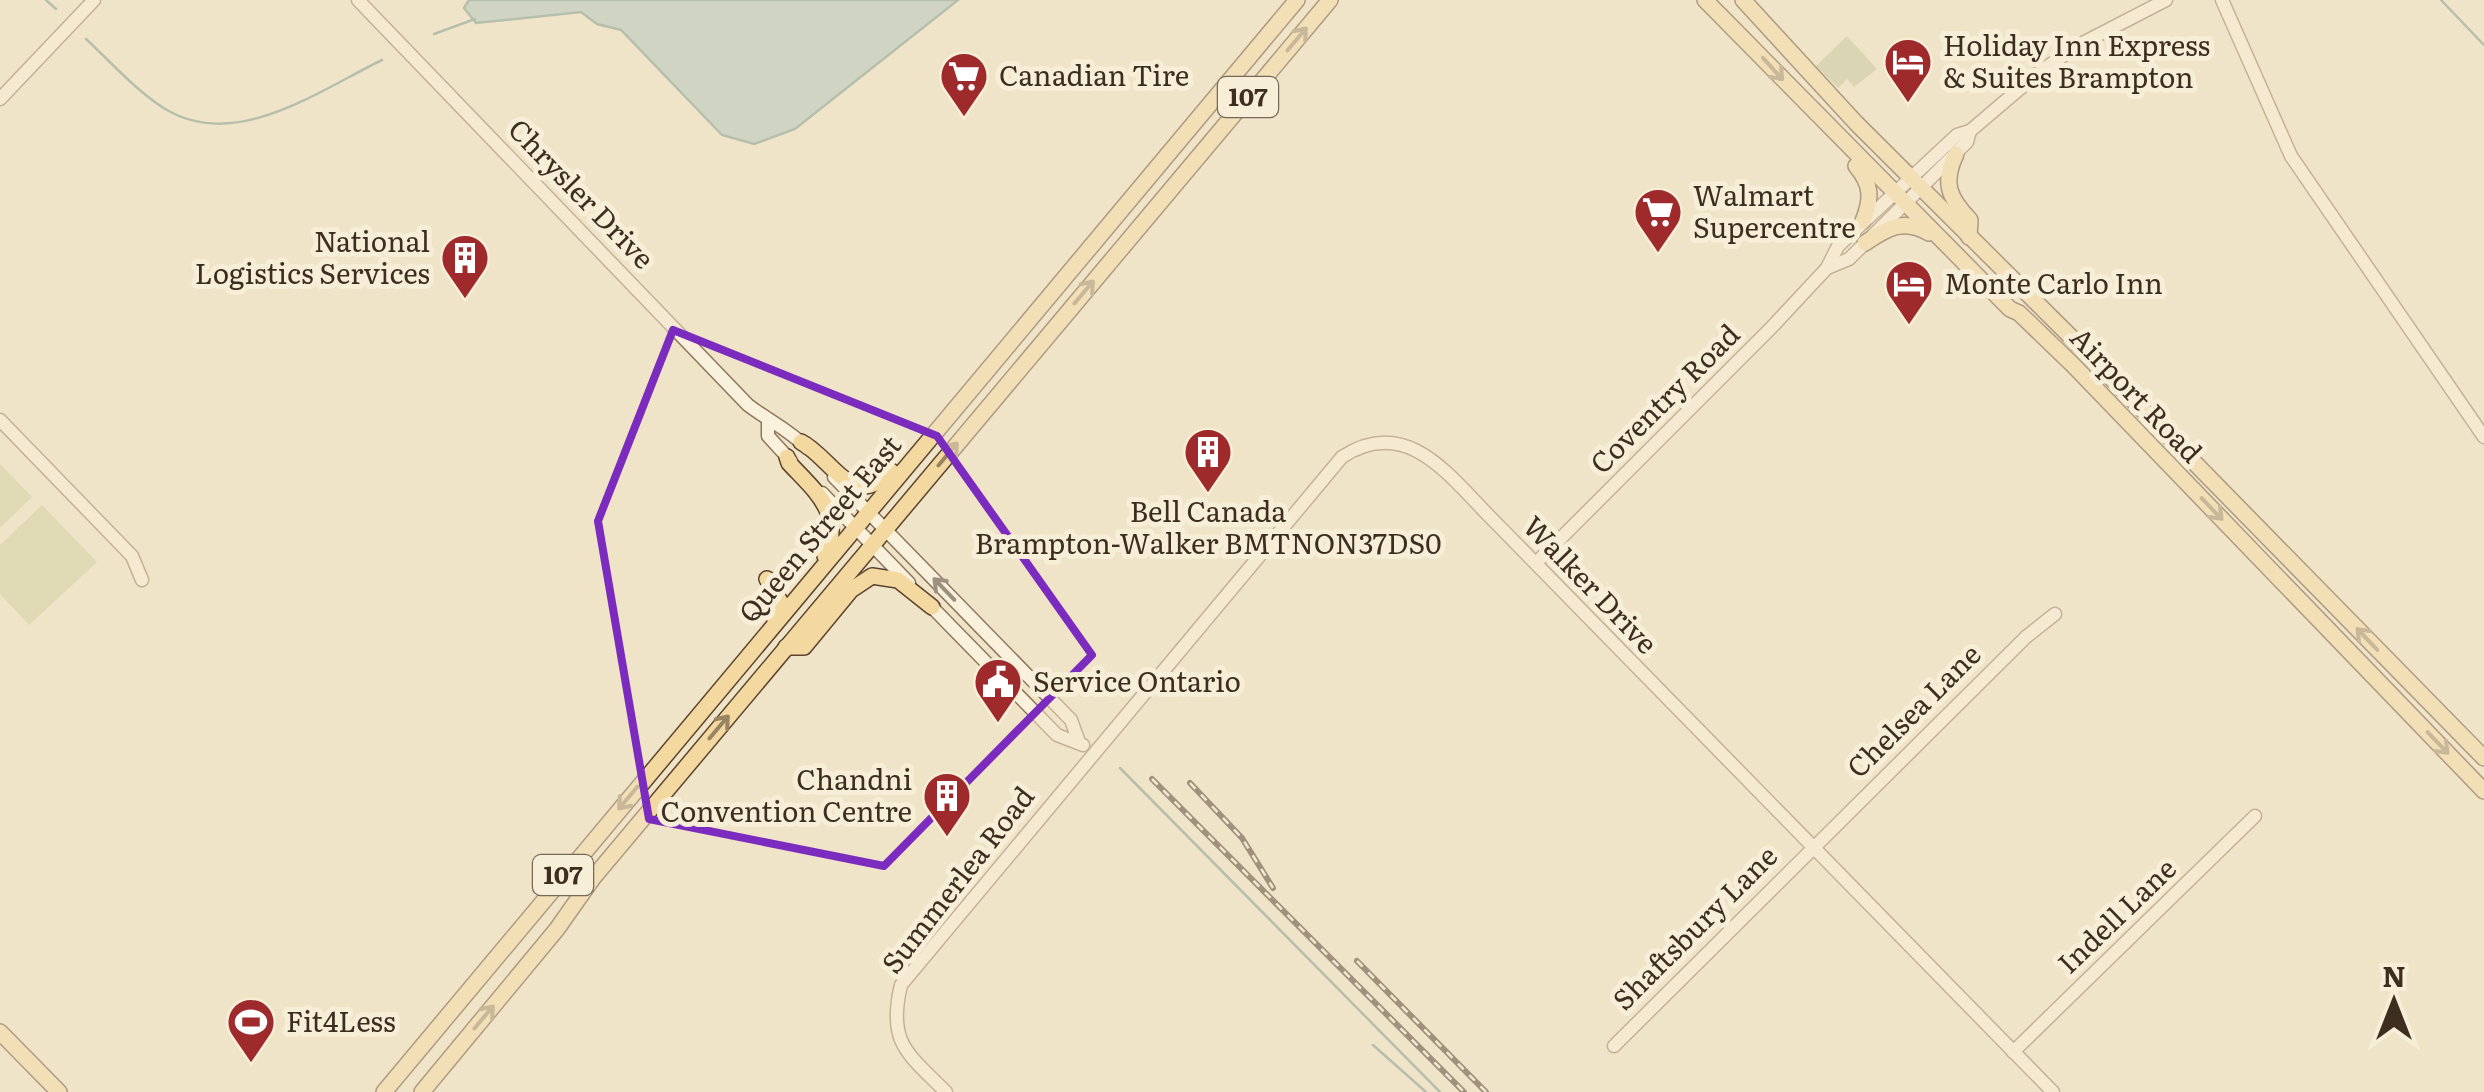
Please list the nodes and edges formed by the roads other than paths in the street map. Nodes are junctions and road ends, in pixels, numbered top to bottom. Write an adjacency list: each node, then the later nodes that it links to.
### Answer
1 (94, 0): 9 (street)
2 (358, 0): 21 (street, Chrysler Drive)
3 (1297, 0): 23 (main road, Queen Street East / 107)
4 (1330, 0): 28 (main road, Queen Street East / 107, one-way to 4)
5 (1704, 0): 11 (main road, Airport Road, one-way to 11)
6 (1742, 0): 13 (main road, Airport Road)
7 (2166, 0): 10 (street)
8 (2222, 0): 22 (street)
9 (0, 99)
10 (1970, 131): 12 (street); 13 (street)
11 (1842, 142): 14 (main road, Airport Road); 15 (main road)
12 (1956, 154): 13 (street); 16 (main road)
13 (1916, 183): 14 (street, Coventry Road); 16 (main road, Airport Road)
14 (1899, 198): 15 (street, Coventry Road); 17 (street, Coventry Road); 18 (main road, Airport Road)
15 (1863, 221): 19 (street, Coventry Road)
16 (1970, 237): 39 (main road, Airport Road, one-way to 16)
17 (1865, 243): 18 (main road); 19 (street, Coventry Road)
18 (1944, 244): 40 (main road, Airport Road, one-way to 40)
19 (1827, 268): 30 (street, Coventry Road)
20 (0, 420): 31 (street)
21 (768, 420): 24 (street, Chrysler Drive); 25 (street, Chrysler Drive)
22 (2484, 437)
23 (930, 438): 24 (main road); 26 (main road, Queen Street East / 107)
24 (801, 442): 26 (street, Chrysler Drive)
25 (787, 457): 27 (street, Chrysler Drive); 32 (main road)
26 (868, 511): 27 (main road, Queen Street East / 107); 28 (street, Chrysler Drive)
27 (854, 527): 29 (street, Chrysler Drive); 32 (main road, Queen Street East / 107)
28 (885, 528): 29 (main road, Queen Street East / 107); 37 (street, Chrysler Drive, one-way to 28)
29 (871, 545): 33 (street, Chrysler Drive); 36 (main road, Queen Street East / 107)
30 (1536, 563): 38 (street, Walker Drive); 42 (street, Walker Drive)
31 (142, 580)
32 (802, 590): 35 (main road, Queen Street East / 107); 35 (main road)
33 (932, 608): 36 (main road); 37 (street, Chrysler Drive)
34 (2055, 614): 42 (street, Chelsea Lane)
35 (774, 624): 47 (main road, Queen Street East / 107, one-way to 47)
36 (786, 647): 48 (main road, Queen Street East / 107, one-way to 36)
37 (1079, 742): 38 (street)
38 (1092, 754): 49 (street, Summerlea Road)
39 (2484, 758)
40 (2484, 790)
41 (2255, 816): 45 (street, Indell Lane)
42 (1812, 847): 44 (street, Shaftsbury Lane); 45 (street, Walker Drive)
43 (0, 1032): 46 (main road)
44 (1614, 1046)
45 (2013, 1052): 50 (street, Walker Drive)
46 (59, 1092)
47 (384, 1092)
48 (422, 1092)
49 (946, 1092)
50 (2052, 1092)

